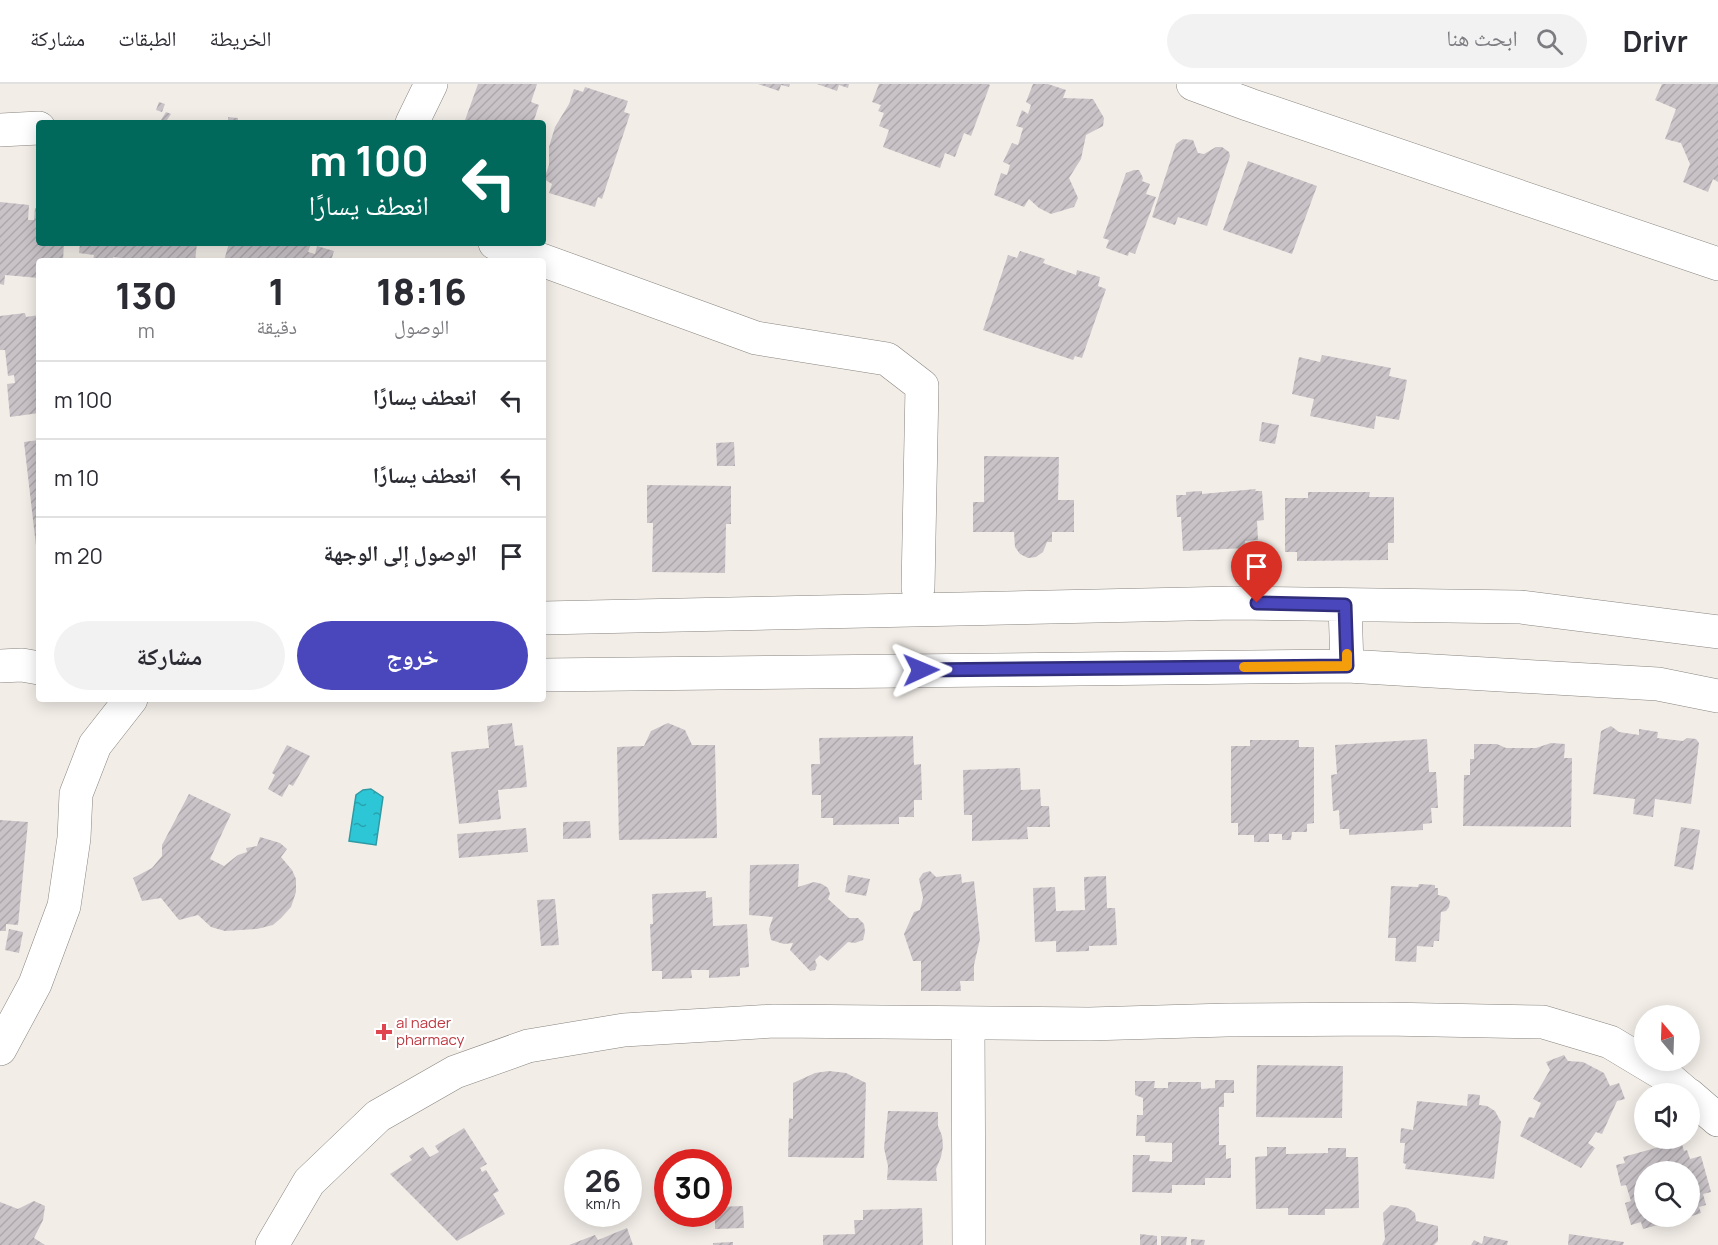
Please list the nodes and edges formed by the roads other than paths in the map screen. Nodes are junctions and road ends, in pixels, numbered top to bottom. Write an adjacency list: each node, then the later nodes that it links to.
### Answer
1 (431, 84): 3 (street)
2 (1193, 84): 9 (street)
3 (413, 120)
4 (36, 128): 5 (street)
5 (0, 130)
6 (503, 246): 7 (street)
7 (536, 258)
8 (546, 262): 10 (street)
9 (1718, 264)
10 (918, 588)
11 (1345, 605): 12 (street); 13 (street); 15 (street)
12 (546, 618)
13 (1718, 632)
14 (0, 666): 16 (street)
15 (1347, 666): 17 (street); 18 (street)
16 (36, 667)
17 (546, 675)
18 (1718, 696)
19 (127, 702): 21 (street)
20 (968, 1023): 22 (street); 25 (street); 26 (street)
21 (0, 1049)
22 (1675, 1083)
23 (1700, 1104): 24 (street)
24 (1718, 1120)
25 (272, 1245)
26 (969, 1245)

